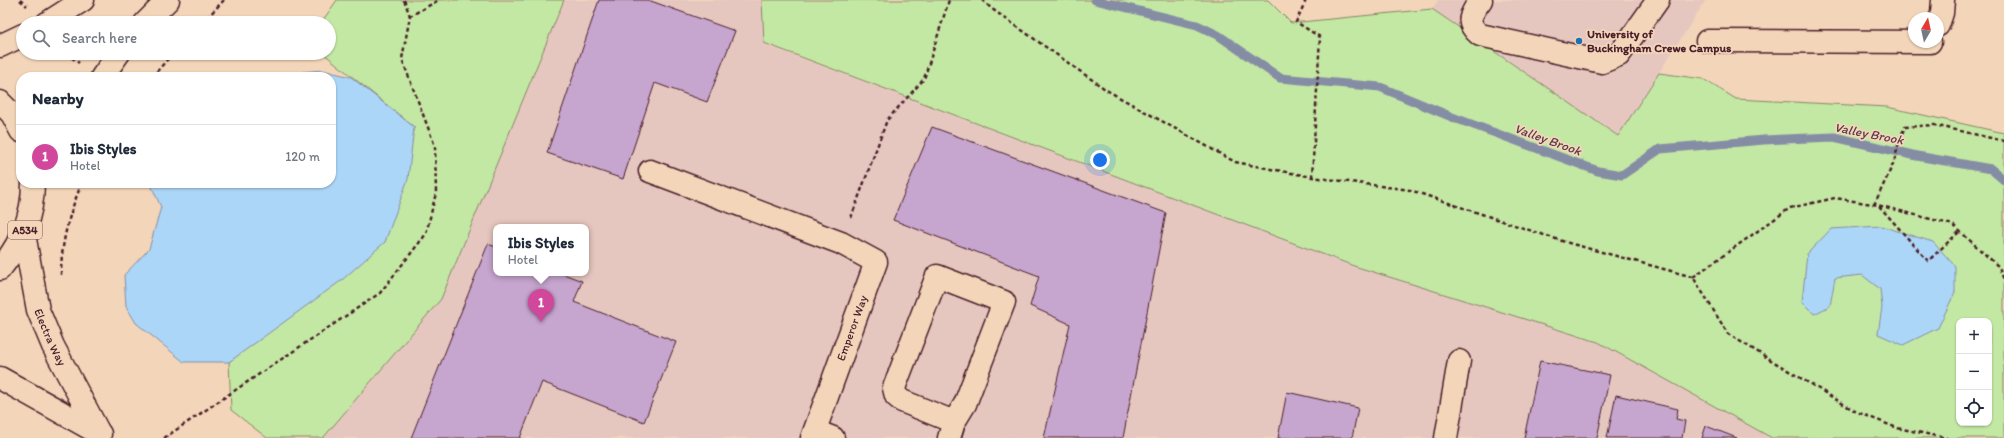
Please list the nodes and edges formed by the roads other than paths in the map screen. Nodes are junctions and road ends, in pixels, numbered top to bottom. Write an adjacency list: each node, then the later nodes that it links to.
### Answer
1 (83, 0): 7 (street)
2 (168, 0): 8 (street)
3 (1481, 0): 4 (street)
4 (1658, 0)
5 (1943, 0): 6 (street)
6 (1942, 12)
7 (58, 16)
8 (152, 16)
9 (16, 38): 12 (street)
10 (1707, 41): 11 (street)
11 (1908, 42)
12 (0, 46)
13 (114, 60): 14 (street)
14 (106, 72)
15 (0, 102): 16 (street)
16 (16, 122)
17 (650, 171): 25 (street, Emperor Way)
18 (32, 188): 19 (street, A534)
19 (24, 234): 20 (street, A534); 24 (street, Electra Way)
20 (0, 269)
21 (1459, 361): 26 (street)
22 (0, 378): 24 (street, Electra Way)
23 (952, 430): 23 (street)
24 (102, 436)
25 (820, 436)
26 (1446, 438)

